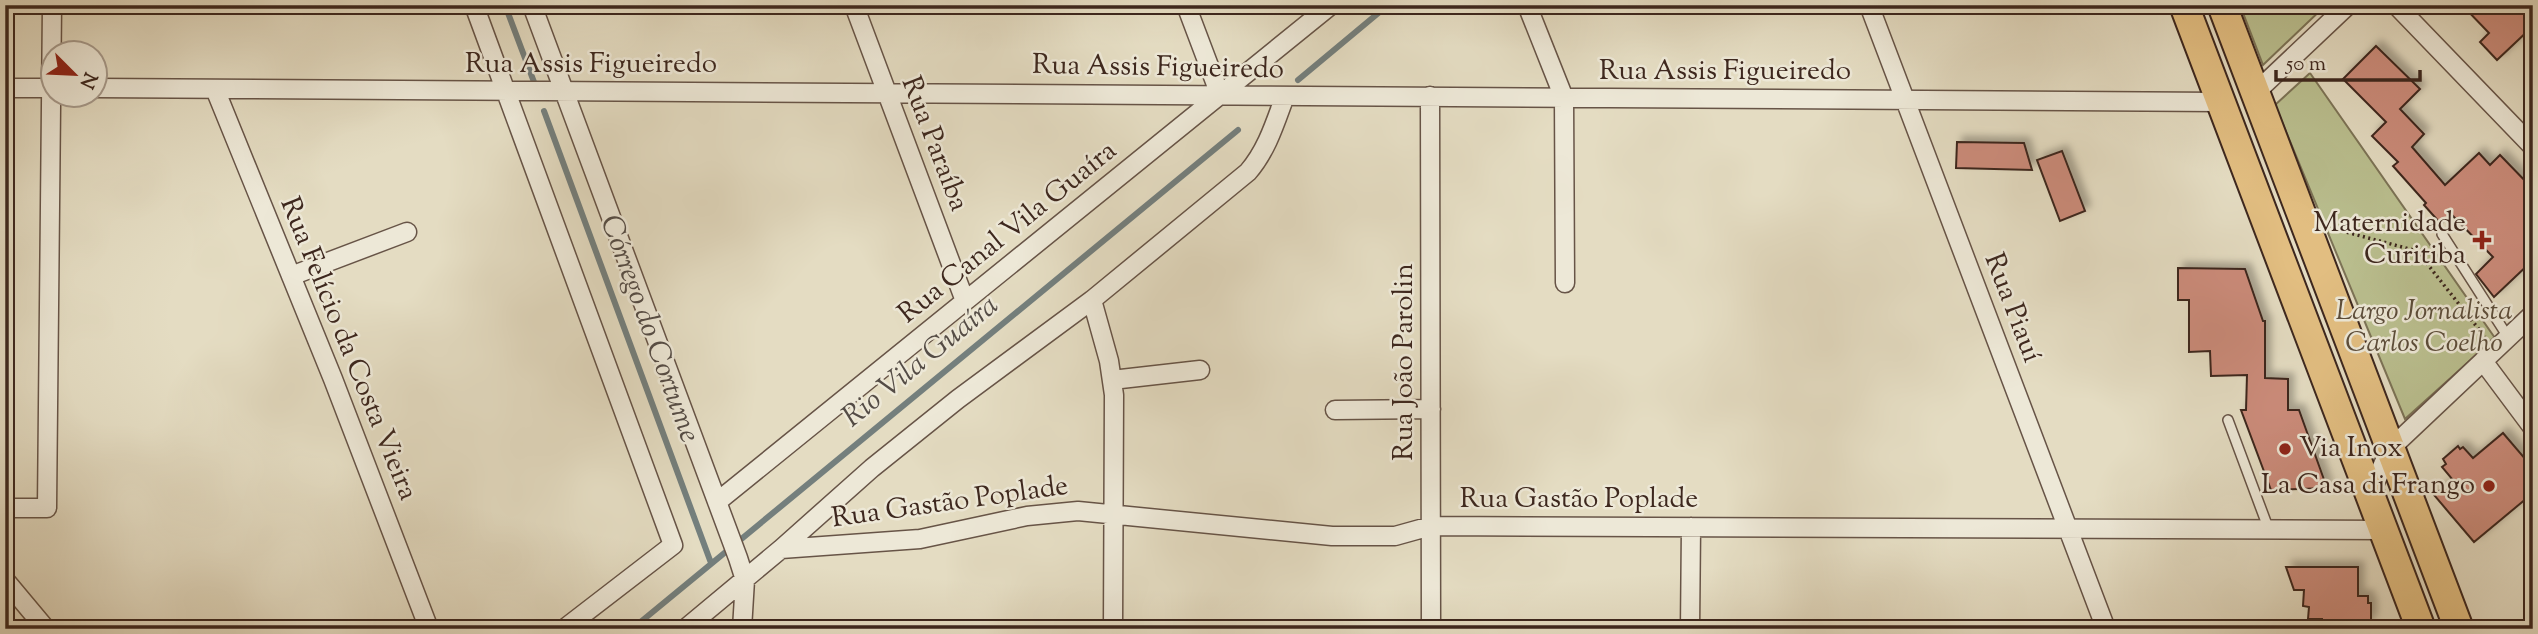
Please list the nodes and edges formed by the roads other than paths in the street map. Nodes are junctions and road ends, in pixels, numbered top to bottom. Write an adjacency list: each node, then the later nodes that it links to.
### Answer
1 (52, 5): 13 (street)
2 (474, 5): 18 (street)
3 (532, 5): 19 (street)
4 (854, 5): 20 (street, Rua Paraíba)
5 (1186, 5): 22 (street)
6 (1331, 5): 22 (street, Rua Canal Vila Guaíra)
7 (1527, 5): 25 (street)
8 (1868, 5): 26 (street, Rua Piauí)
9 (2184, 5): 27 (main road)
10 (2222, 5): 21 (main road)
11 (2348, 5): 21 (street)
12 (2396, 5): 29 (street)
13 (52, 38)
14 (5, 88): 15 (street)
15 (38, 88)
16 (108, 88): 17 (street, Rua Assis Figueiredo)
17 (215, 89): 18 (street, Rua Assis Figueiredo); 32 (street, Rua Felício da Costa Vieira)
18 (506, 91): 19 (street, Rua Assis Figueiredo); 60 (street)
19 (565, 91): 20 (street, Rua Assis Figueiredo); 46 (street)
20 (887, 92): 22 (street, Rua Assis Figueiredo); 35 (street, Rua Paraíba)
21 (2255, 93): 44 (main road)
22 (1220, 95): 23 (street, Rua Assis Figueiredo); 35 (street, Rua Canal Vila Guaíra)
23 (1284, 96): 24 (street, Rua Assis Figueiredo); 34 (street)
24 (1430, 96): 25 (street, Rua Assis Figueiredo); 40 (street, Rua João Parolin)
25 (1564, 98): 26 (street, Rua Assis Figueiredo); 33 (street)
26 (1904, 99): 27 (street, Rua Assis Figueiredo); 51 (street, Rua Piauí)
27 (2221, 102): 45 (main road)
28 (52, 108): 47 (street)
29 (2533, 147)
30 (407, 232): 32 (street)
31 (2442, 234): 37 (lane)
32 (291, 276): 59 (street, Rua Felício da Costa Vieira)
33 (1564, 283)
34 (1092, 300): 39 (street); 54 (street)
35 (965, 301): 46 (street, Rua Canal Vila Guaíra)
36 (2533, 314): 37 (street)
37 (2496, 349): 43 (street); 44 (street)
38 (1200, 370): 39 (street)
39 (1112, 380): 48 (street)
40 (1431, 409): 41 (street); 49 (street, Rua João Parolin)
41 (1335, 410)
42 (2228, 420): 52 (lane)
43 (2533, 428)
44 (2390, 449): 45 (street); 69 (main road)
45 (2370, 494): 53 (main road)
46 (717, 502): 56 (street)
47 (5, 508)
48 (1114, 513): 49 (street, Rua Gastão Poplade); 54 (street, Rua Gastão Poplade); 64 (street)
49 (1431, 526): 50 (street, Rua Gastão Poplade); 65 (street, Rua João Parolin)
50 (1691, 527): 51 (street, Rua Gastão Poplade); 66 (street)
51 (2068, 529): 52 (street, Rua Gastão Poplade); 67 (street, Rua Piauí)
52 (2269, 530): 53 (street, Rua Gastão Poplade)
53 (2384, 530): 68 (main road)
54 (781, 549): 56 (street)
55 (5, 580): 58 (street)
56 (745, 580): 57 (street); 63 (street)
57 (706, 612): 61 (street); 62 (street)
58 (46, 629)
59 (429, 629)
60 (564, 629)
61 (685, 629)
62 (695, 629)
63 (742, 629)
64 (1113, 629)
65 (1431, 629)
66 (1690, 629)
67 (2106, 629)
68 (2421, 629)
69 (2459, 629)

